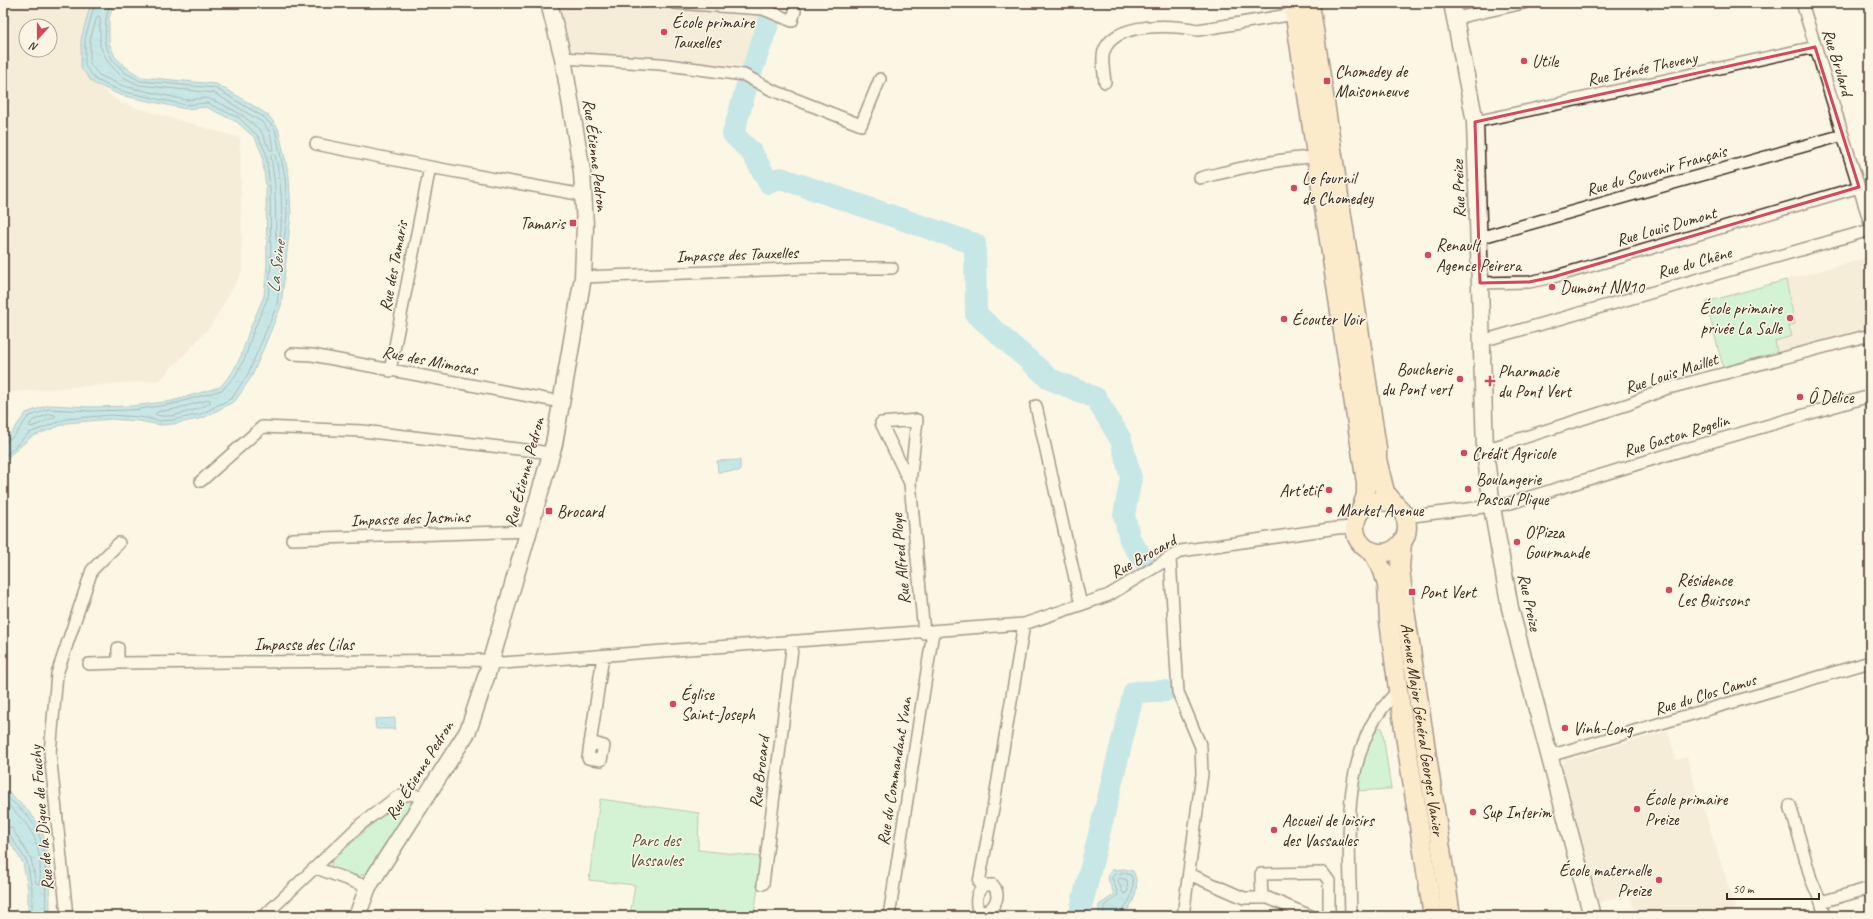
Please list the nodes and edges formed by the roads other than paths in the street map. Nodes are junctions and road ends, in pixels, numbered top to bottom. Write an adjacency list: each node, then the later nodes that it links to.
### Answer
1 (548, 3): 10 (street, Rue Étienne Pedron)
2 (674, 3): 8 (street)
3 (1310, 3): 40 (main road)
4 (1524, 3): 7 (street)
5 (1802, 3): 9 (street, Rue Brulard)
6 (1294, 9): 12 (street); 16 (main road)
7 (1454, 10): 13 (street, Rue Preize)
8 (795, 12)
9 (1815, 47): 13 (street, Rue Irénée Theveny); 14 (street, Rue Brulard)
10 (563, 58): 11 (street); 20 (street, Rue Étienne Pedron)
11 (880, 79)
12 (1105, 82)
13 (1476, 122): 23 (street, Rue Preize)
14 (1843, 135): 19 (street, Rue Brulard); 23 (street, Rue du Souvenir Français)
15 (316, 144): 17 (street)
16 (1317, 157): 18 (street); 39 (main road)
17 (430, 167): 20 (street); 30 (street, Rue des Tamaris)
18 (1200, 178)
19 (1859, 187): 21 (street, Rue Brulard); 26 (street, Rue Louis Dumont)
20 (583, 195): 25 (street, Rue Étienne Pedron)
21 (1870, 223)
22 (1870, 230): 28 (street, Rue du Chêne)
23 (1479, 238): 26 (street, Rue Preize)
24 (892, 268): 25 (street, Impasse des Tauxelles)
25 (583, 277): 32 (street, Rue Étienne Pedron)
26 (1480, 283): 28 (street, Rue Preize)
27 (1870, 335): 34 (street, Rue Louis Maillet)
28 (1482, 341): 34 (street, Rue Preize)
29 (292, 354): 30 (street, Rue des Mimosas)
30 (390, 371): 32 (street, Rue des Mimosas)
31 (1870, 396): 38 (street, Rue Gaston Rogelin)
32 (562, 402): 35 (street, Rue Étienne Pedron)
33 (1036, 406): 48 (street)
34 (1485, 450): 38 (street, Rue Preize)
35 (552, 453): 36 (street); 42 (street, Rue Étienne Pedron)
36 (201, 481)
37 (910, 483): 37 (street, Rue Alfred Ploye); 50 (street, Rue Alfred Ploye)
38 (1492, 507): 40 (street); 60 (street, Rue Preize)
39 (1361, 509): 40 (main road); 41 (main road)
40 (1401, 511): 44 (main road)
41 (1355, 527): 46 (main road); 47 (street, Rue Brocard)
42 (529, 531): 43 (street, Impasse des Jasmins); 54 (street, Rue Étienne Pedron)
43 (292, 539)
44 (1402, 542): 46 (main road); 80 (main road, Avenue Major Général Georges Vanier)
45 (119, 543): 71 (street, Rue de la Digue de Fouchy)
46 (1372, 551): 58 (main road)
47 (1170, 558): 48 (street, Rue Brocard); 64 (street)
48 (1081, 605): 49 (street, Rue Brocard)
49 (1024, 624): 50 (street, Rue Brocard); 67 (street)
50 (928, 632): 51 (street, Rue Brocard); 74 (street, Rue du Commandant Yvan)
51 (793, 641): 53 (street, Rue Brocard); 65 (street, Rue Brocard)
52 (118, 648): 56 (street)
53 (603, 656): 54 (street, Rue Brocard); 59 (street)
54 (490, 662): 56 (street, Impasse des Lilas); 61 (street, Rue Étienne Pedron)
55 (1870, 662): 60 (street, Rue du Clos Camus)
56 (118, 663): 57 (street, Impasse des Lilas)
57 (89, 664)
58 (1398, 690): 78 (street); 79 (main road)
59 (590, 742)
60 (1549, 756): 81 (street, Rue Preize)
61 (425, 800): 63 (street); 66 (street, Rue Étienne Pedron)
62 (1790, 805): 70 (street)
63 (316, 868): 66 (street); 72 (street)
64 (1189, 874): 69 (street); 75 (street)
65 (763, 884)
66 (368, 887): 73 (street, Rue Étienne Pedron)
67 (983, 887)
68 (1870, 888): 70 (street)
69 (1262, 898): 76 (street); 77 (street)
70 (1822, 902): 82 (street)
71 (67, 916)
72 (264, 916)
73 (357, 916)
74 (889, 916)
75 (1183, 916)
76 (1311, 916)
77 (1329, 916)
78 (1351, 916)
79 (1433, 916)
80 (1451, 916)
81 (1592, 916)
82 (1825, 916)

